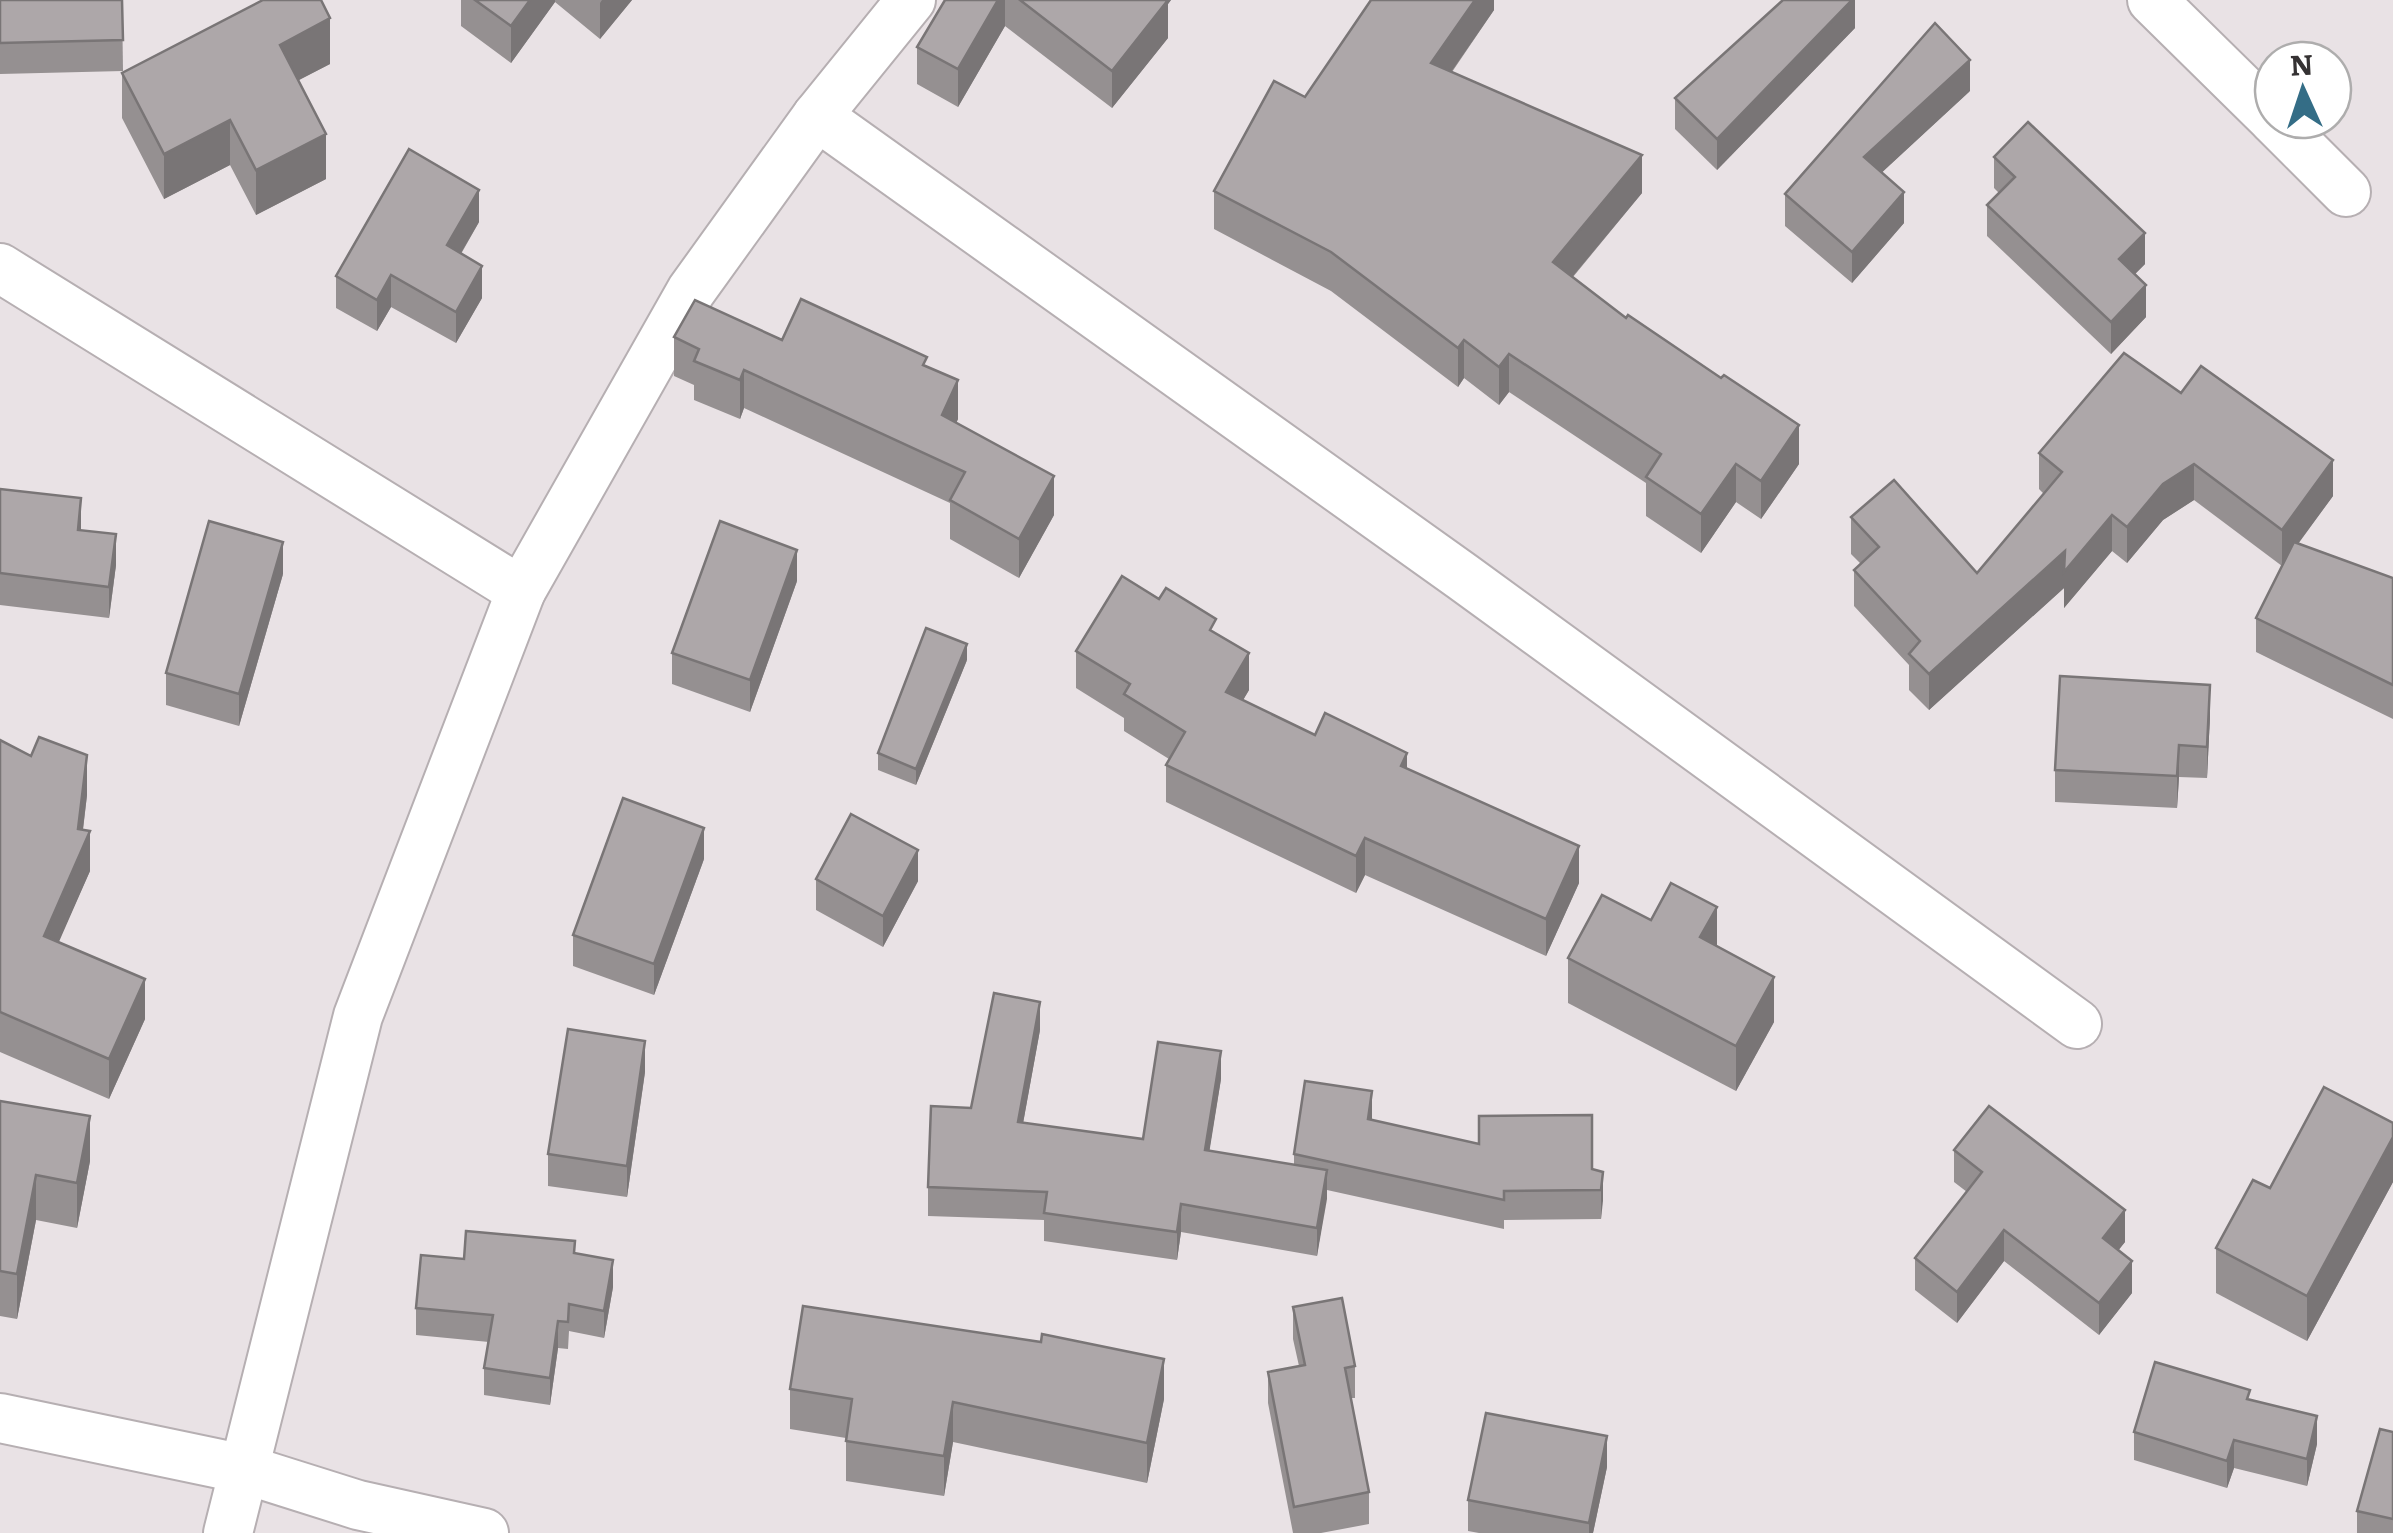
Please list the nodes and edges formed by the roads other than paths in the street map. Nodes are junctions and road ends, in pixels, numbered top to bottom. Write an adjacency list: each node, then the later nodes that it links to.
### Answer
1 (911, 0): 4 (street)
2 (2152, 0): 3 (street)
3 (2253, 100)
4 (817, 116): 8 (street); 9 (street)
5 (2293, 140): 6 (street)
6 (2346, 192)
7 (0, 268): 8 (street)
8 (521, 591): 11 (street)
9 (2077, 1024)
10 (0, 1418): 11 (street)
11 (244, 1469): 12 (street); 13 (street)
12 (228, 1533)
13 (484, 1533)

